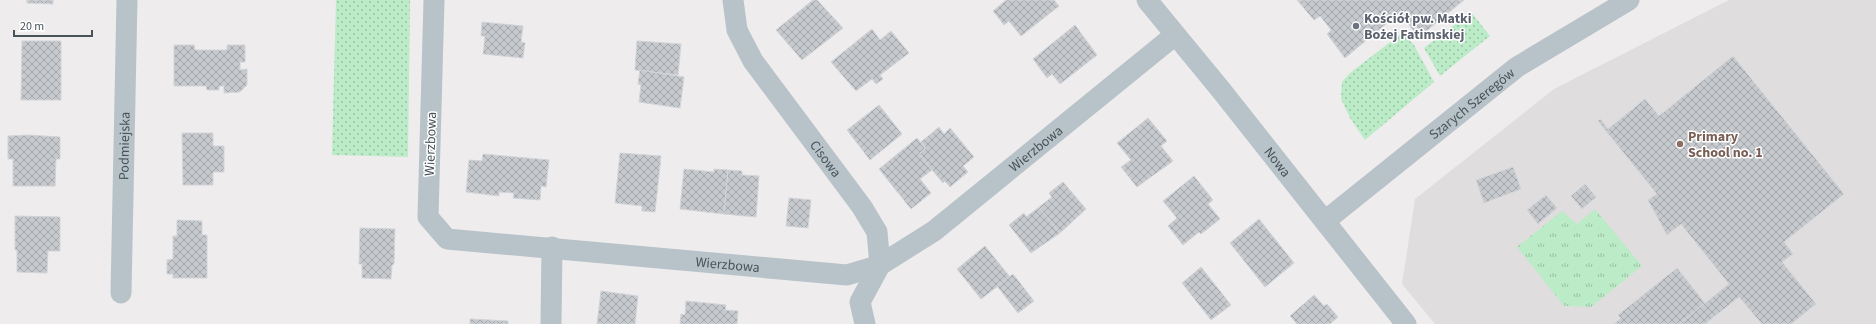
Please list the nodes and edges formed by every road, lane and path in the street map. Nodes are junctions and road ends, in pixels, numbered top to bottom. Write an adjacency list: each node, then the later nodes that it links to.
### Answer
1 (127, 0): 10 (street, Podmiejska)
2 (434, 0): 8 (street, Wierzbowa)
3 (733, 0): 9 (street, Cisowa)
4 (1147, 0): 6 (street, Nowa)
5 (1629, 0): 7 (street, Szarych Szeregów)
6 (1175, 36): 7 (street, Nowa); 9 (street, Wierzbowa)
7 (1325, 221): 13 (street, Nowa)
8 (552, 247): 9 (street, Wierzbowa); 11 (street)
9 (880, 265): 12 (street)
10 (121, 293)
11 (551, 324)
12 (865, 324)
13 (1406, 324)

